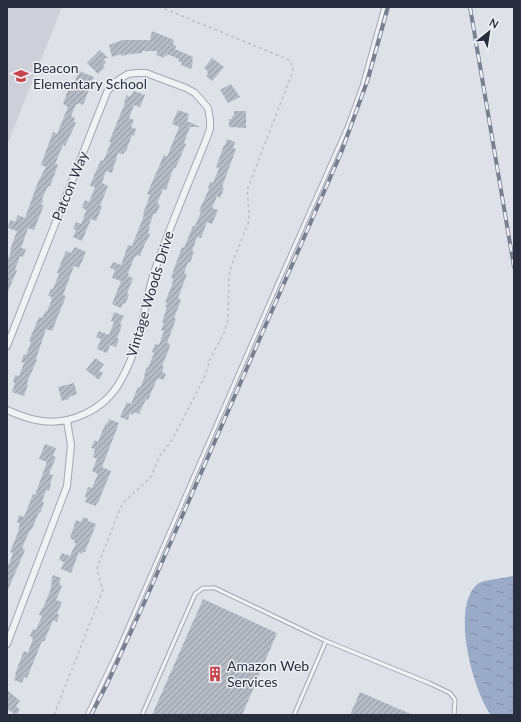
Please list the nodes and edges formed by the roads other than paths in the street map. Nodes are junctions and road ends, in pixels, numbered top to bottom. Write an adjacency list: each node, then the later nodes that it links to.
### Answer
1 (384, 7): 8 (lane)
2 (169, 81): 3 (street, Patcon Way); 5 (street, Vintage Woods Drive)
3 (7, 346)
4 (7, 410): 5 (street, Vintage Woods Drive)
5 (67, 421): 7 (street)
6 (326, 641): 9 (lane); 10 (lane); 11 (lane)
7 (7, 644)
8 (87, 715)
9 (142, 715)
10 (294, 715)
11 (454, 715)

